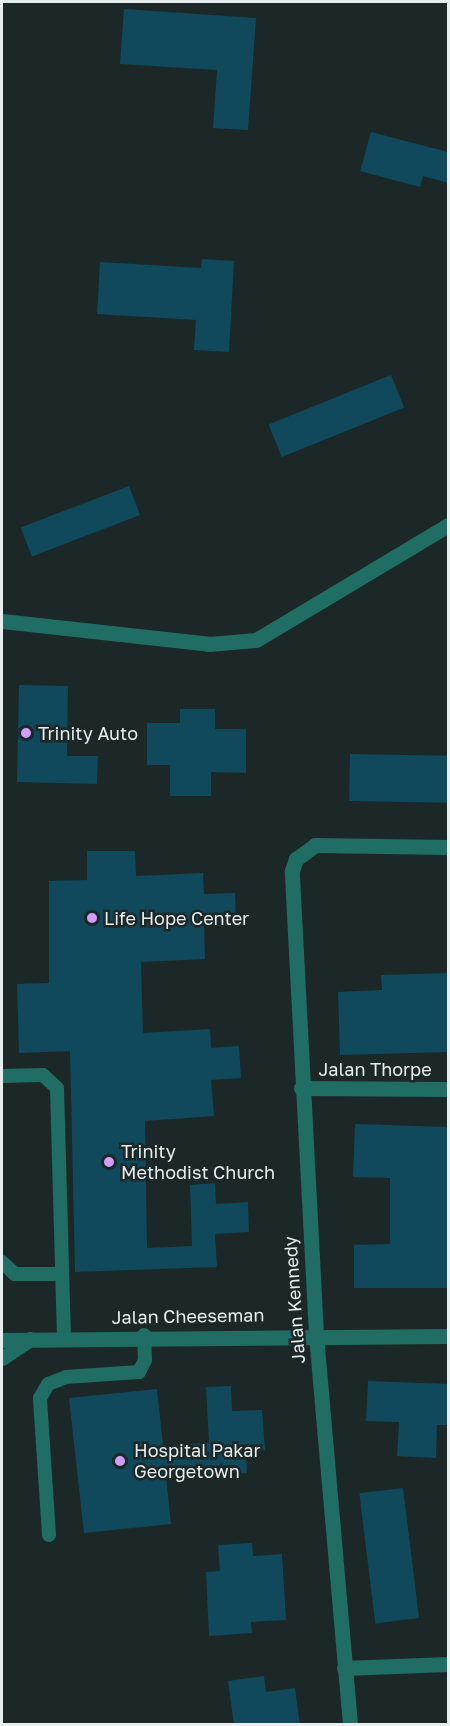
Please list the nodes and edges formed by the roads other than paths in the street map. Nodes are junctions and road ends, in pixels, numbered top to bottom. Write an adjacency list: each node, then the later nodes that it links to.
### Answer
1 (448, 525): 2 (street)
2 (2, 621)
3 (448, 847): 5 (street, Jalan Kennedy)
4 (2, 1076): 8 (lane)
5 (301, 1088): 6 (street, Jalan Thorpe); 9 (street, Jalan Kennedy)
6 (448, 1089)
7 (2, 1262): 8 (lane)
8 (62, 1274): 13 (lane)
9 (315, 1334): 10 (street, Jalan Cheeseman); 12 (street, Jalan Cheeseman); 18 (street, Jalan Kennedy)
10 (144, 1335): 13 (street, Jalan Cheeseman); 16 (lane)
11 (35, 1336): 13 (street, Jalan Cheeseman); 14 (street, Jalan Cheeseman); 15 (street)
12 (448, 1336)
13 (64, 1337)
14 (2, 1340)
15 (2, 1358)
16 (49, 1535)
17 (448, 1664): 18 (street)
18 (344, 1668): 19 (street, Jalan Kennedy)
19 (350, 1725)

